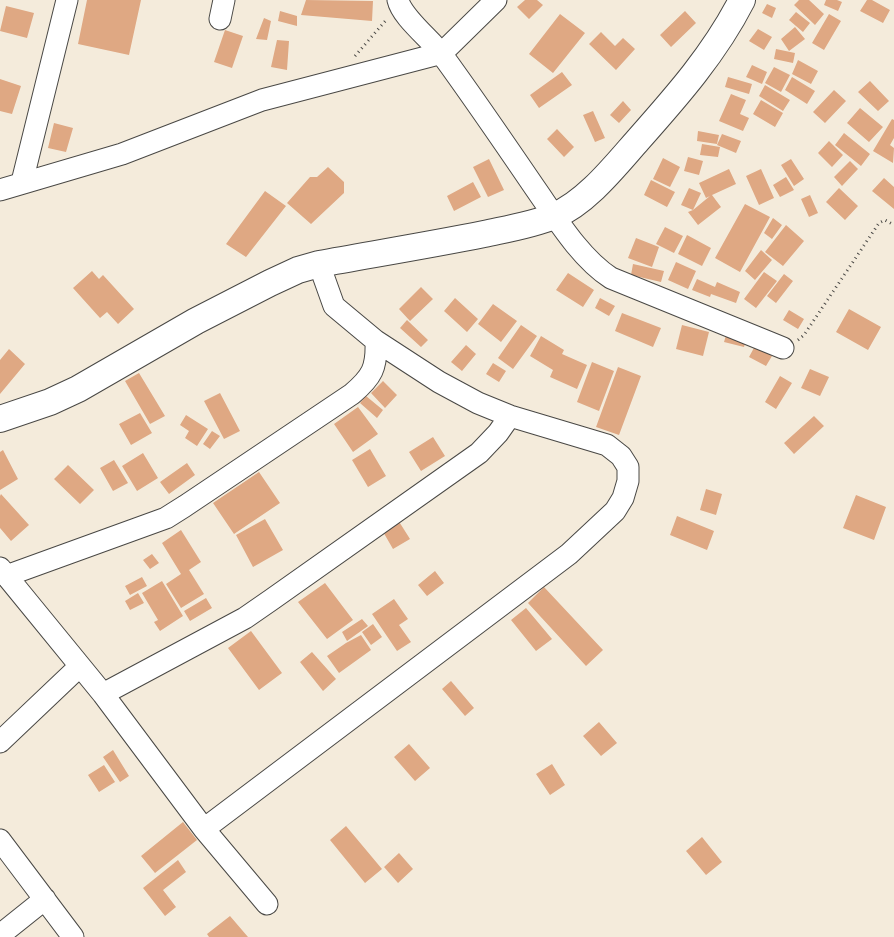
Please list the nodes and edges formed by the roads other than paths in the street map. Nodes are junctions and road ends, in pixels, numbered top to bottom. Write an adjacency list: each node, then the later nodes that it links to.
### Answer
1 (66, 0): 6 (street)
2 (496, 0): 5 (street)
3 (742, 0): 8 (street)
4 (399, 3): 5 (street)
5 (442, 53): 6 (street); 8 (street)
6 (22, 182): 7 (street)
7 (0, 190)
8 (554, 216): 9 (street); 11 (street)
9 (319, 264): 10 (street); 13 (street)
10 (376, 341): 12 (street); 14 (street)
11 (783, 348)
12 (510, 416): 16 (street); 18 (street)
13 (0, 419)
14 (3, 572): 15 (street)
15 (80, 666): 16 (street); 17 (street)
16 (102, 694): 18 (street)
17 (0, 742)
18 (204, 829): 21 (street)
19 (0, 840): 20 (street)
20 (45, 900): 22 (street); 23 (street)
21 (267, 904)
22 (0, 935)
23 (73, 937)

